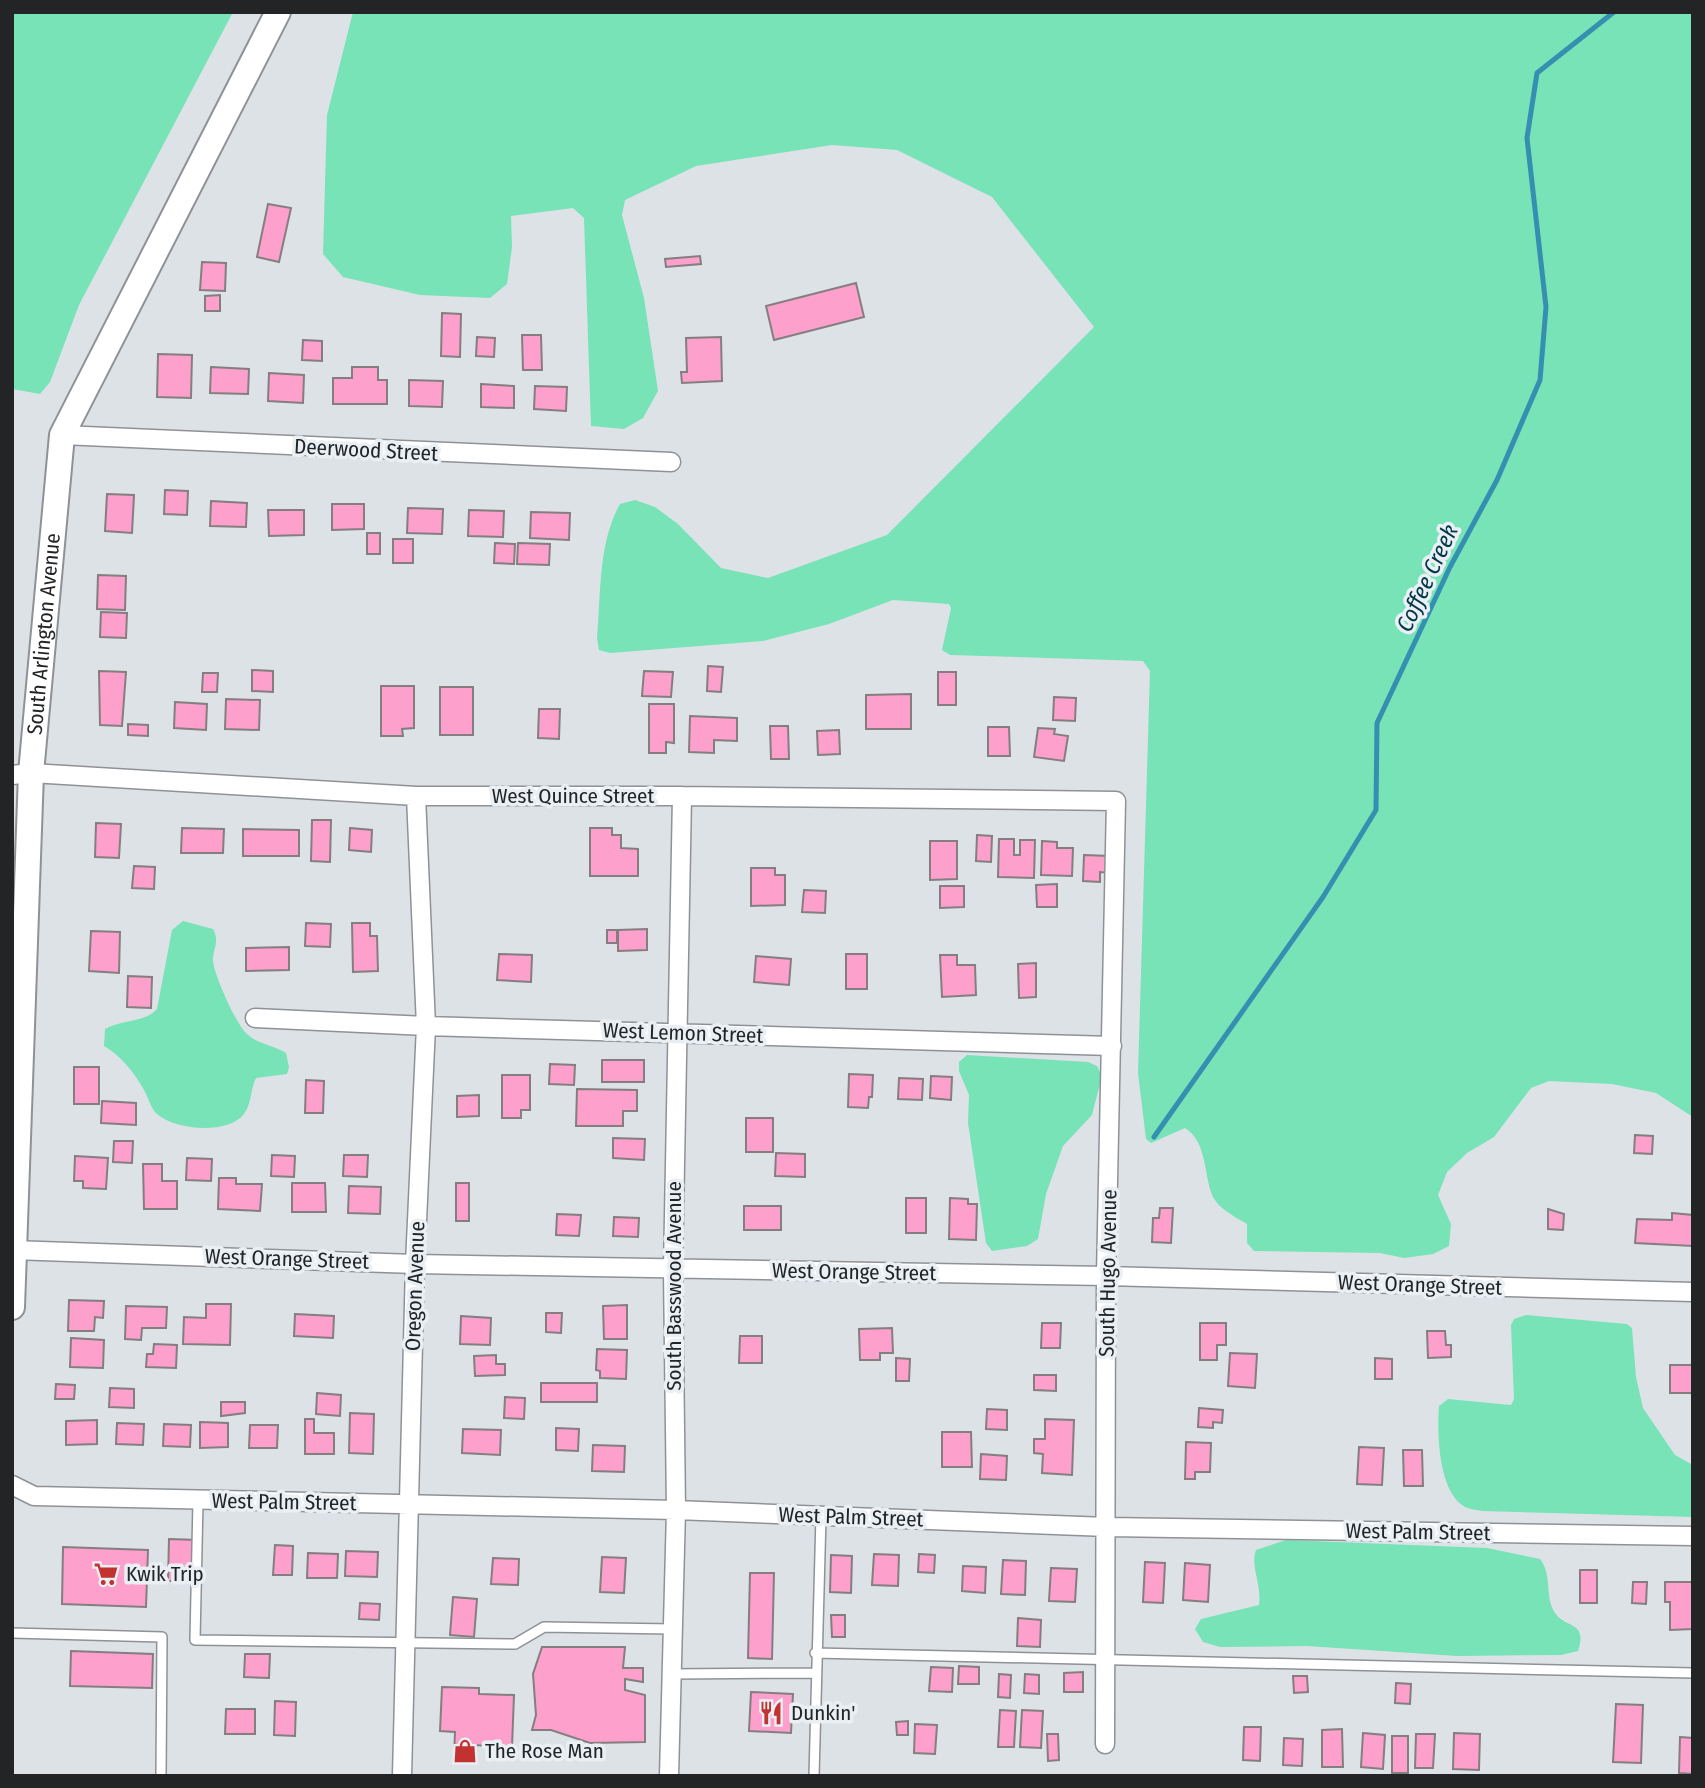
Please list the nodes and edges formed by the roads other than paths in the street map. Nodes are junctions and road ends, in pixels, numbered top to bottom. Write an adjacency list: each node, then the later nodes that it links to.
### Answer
1 (278, 12): 2 (main road, South Arlington Avenue)
2 (62, 435): 3 (street, Deerwood Street); 4 (main road, South Arlington Avenue)
3 (671, 462)
4 (22, 774): 5 (street, West Quince Street); 12 (main road, South Arlington Avenue)
5 (416, 796): 6 (street, West Quince Street); 9 (street, Oregon Avenue)
6 (682, 796): 7 (street, West Quince Street); 10 (street, South Basswood Avenue)
7 (1116, 801): 11 (street, South Hugo Avenue)
8 (255, 1018): 9 (street, West Lemon Street)
9 (426, 1026): 10 (street, West Lemon Street); 13 (street, Oregon Avenue)
10 (676, 1033): 11 (street, West Lemon Street); 14 (street, South Basswood Avenue)
11 (1111, 1046): 15 (street, South Hugo Avenue)
12 (13, 1250): 13 (street, West Orange Street); 17 (main road, South Arlington Avenue)
13 (415, 1264): 14 (street, West Orange Street); 20 (street, Oregon Avenue)
14 (673, 1269): 15 (street, West Orange Street); 21 (street, South Basswood Avenue)
15 (1106, 1276): 16 (street, West Orange Street); 23 (street, South Hugo Avenue)
16 (1693, 1292)
17 (12, 1307)
18 (12, 1485): 19 (street, West Palm Street)
19 (198, 1501): 20 (street, West Palm Street); 27 (lane)
20 (408, 1503): 21 (street, West Palm Street); 27 (street, Oregon Avenue)
21 (676, 1510): 22 (street, West Palm Street); 25 (street, South Basswood Avenue)
22 (821, 1516): 23 (street, West Palm Street); 28 (lane)
23 (1107, 1527): 24 (street, West Palm Street); 29 (street, South Hugo Avenue)
24 (1693, 1536)
25 (671, 1629): 27 (lane); 32 (street, South Basswood Avenue)
26 (12, 1633): 34 (lane)
27 (404, 1644): 35 (street, Oregon Avenue)
28 (815, 1653): 29 (lane); 30 (lane)
29 (1106, 1659): 31 (lane); 33 (street, South Hugo Avenue)
30 (815, 1673): 32 (lane); 37 (lane)
31 (1693, 1673)
32 (671, 1674): 36 (street, South Basswood Avenue)
33 (1105, 1744)
34 (161, 1776)
35 (402, 1776)
36 (669, 1776)
37 (814, 1776)

